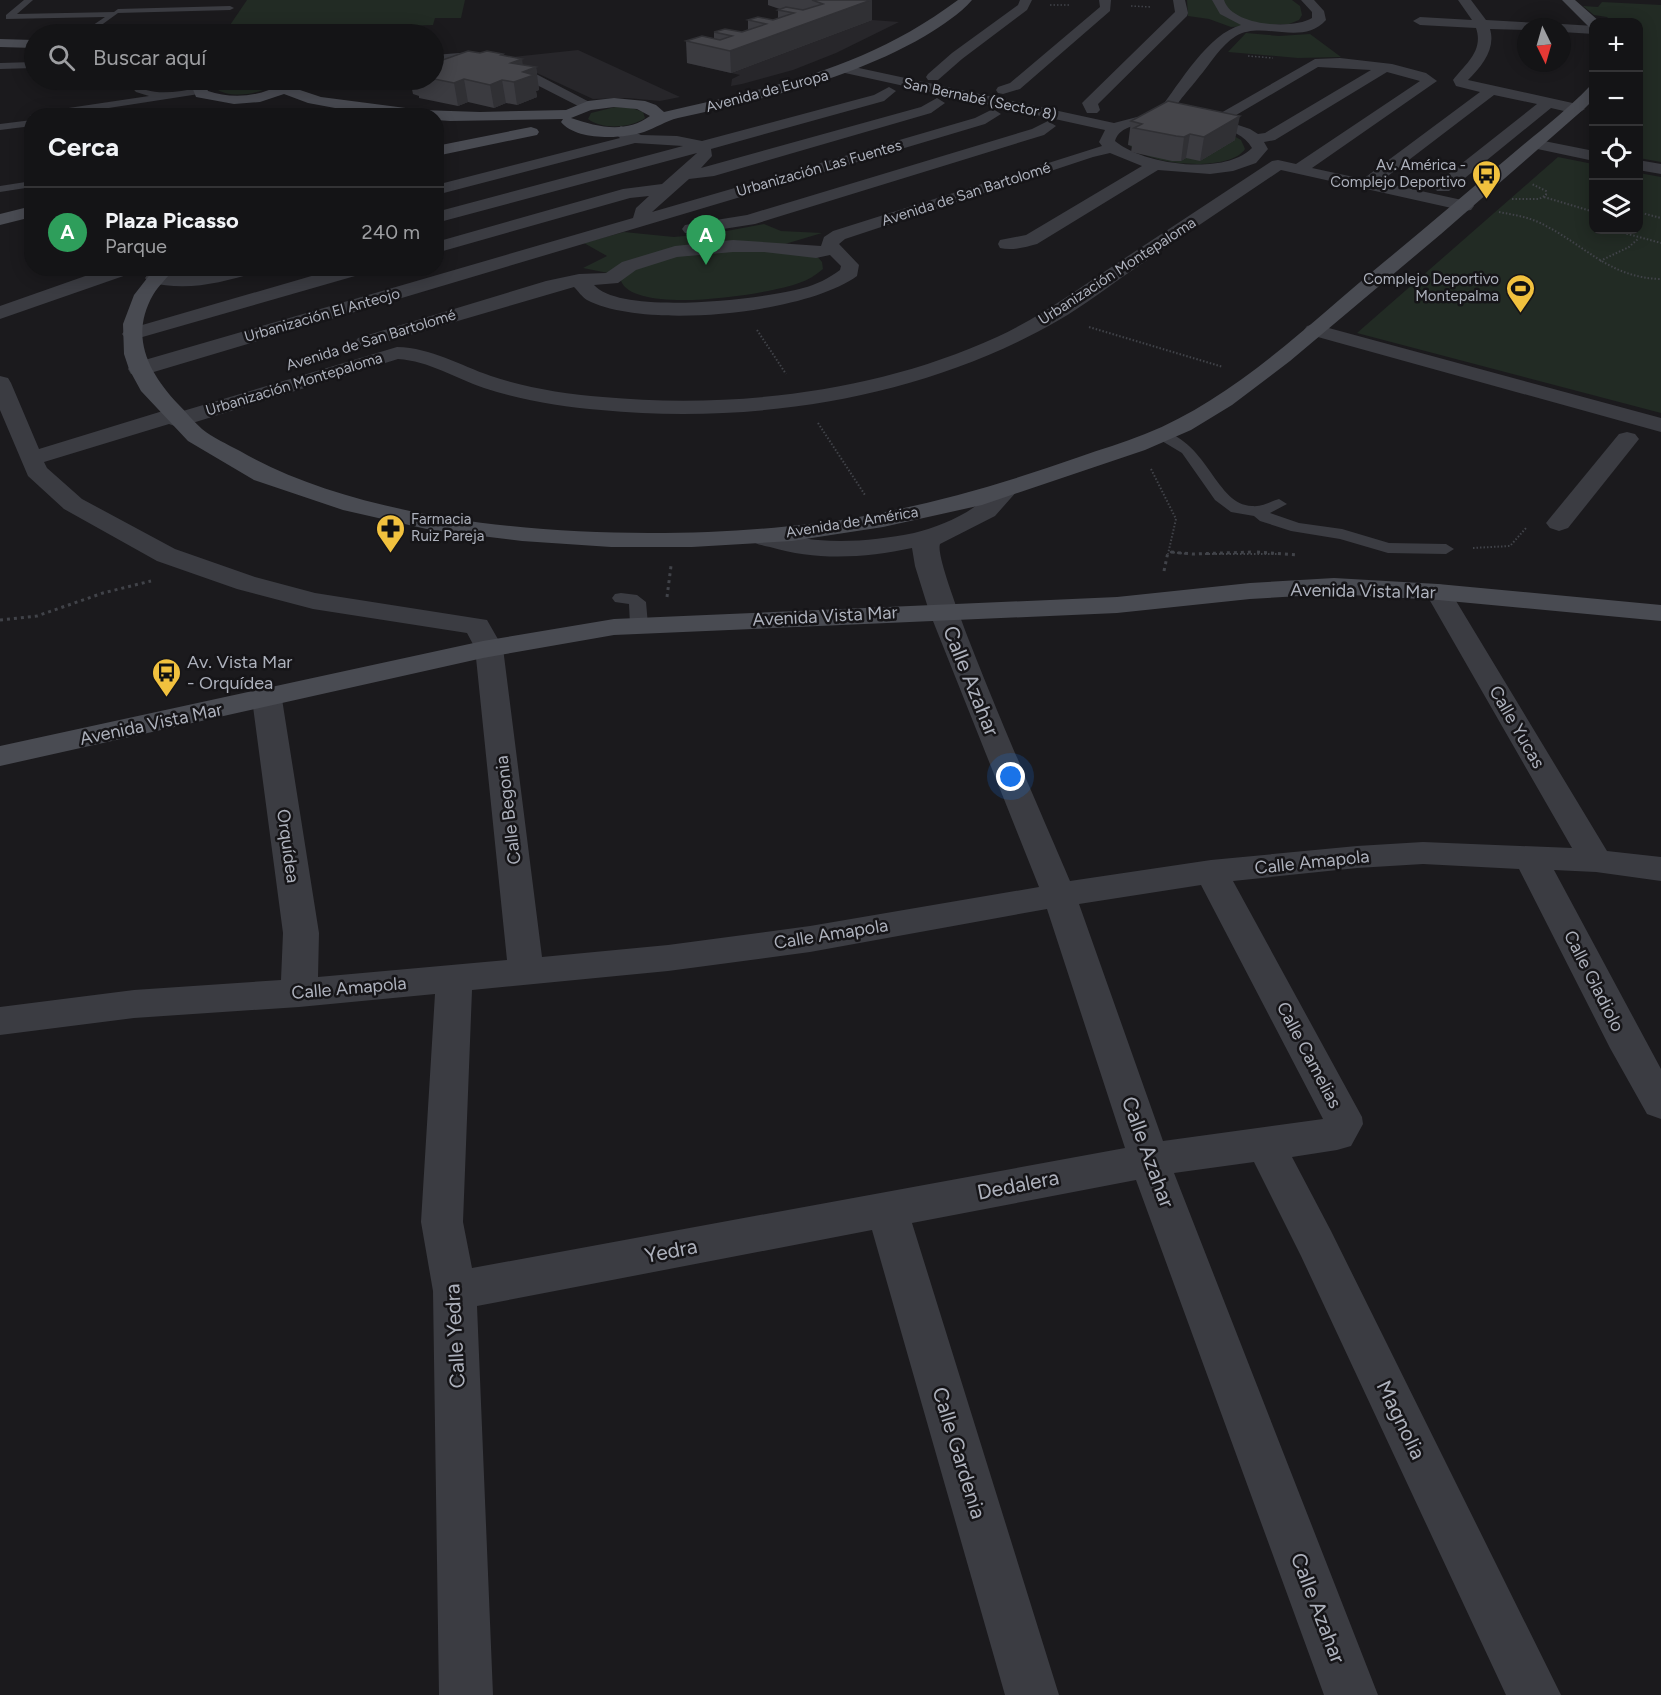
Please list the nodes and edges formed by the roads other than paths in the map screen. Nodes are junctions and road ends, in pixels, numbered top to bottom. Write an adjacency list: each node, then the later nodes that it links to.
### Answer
1 (29, 0): 15 (lane)
2 (128, 0): 15 (lane)
3 (186, 0): 14 (lane)
4 (948, 0): 55 (street, Avenida de Europa)
5 (966, 0): 30 (street, Avenida de Europa)
6 (1026, 0): 31 (street)
7 (1105, 0): 37 (street)
8 (1179, 0): 54 (street)
9 (1218, 0): 21 (street)
10 (1307, 0): 21 (street)
11 (1464, 0): 19 (street)
12 (1568, 0): 16 (street)
13 (230, 8): 14 (lane)
14 (178, 9): 15 (lane)
15 (116, 13): 18 (lane)
16 (1589, 20)
17 (1420, 21): 19 (street)
18 (99, 24)
19 (1482, 24): 20 (street); 38 (street)
20 (1517, 26)
21 (1276, 29): 59 (street)
22 (1571, 29): 23 (street)
23 (1589, 30)
24 (0, 45): 25 (street)
25 (24, 46)
26 (444, 59): 46 (street)
27 (24, 65): 28 (lane)
28 (0, 66)
29 (1384, 68): 63 (street); 70 (street); 80 (street)
30 (845, 69): 55 (street, Avenida de Europa); 67 (street, San Bernabé (Sector 8))
31 (933, 76)
32 (136, 90): 41 (lane)
33 (193, 90): 41 (lane)
34 (216, 90): 43 (street)
35 (272, 90): 42 (street)
36 (292, 90): 52 (street)
37 (1003, 90)
38 (1490, 91): 45 (street); 83 (street)
39 (889, 92): 72 (street)
40 (1589, 95): 53 (street, Avenida de América)
41 (173, 98): 47 (lane); 48 (lane); 49 (lane)
42 (254, 98): 43 (street); 51 (street)
43 (233, 99): 50 (street)
44 (937, 103): 82 (street, Urbanización Las Fuentes)
45 (1548, 103): 53 (street); 85 (street)
46 (589, 105): 55 (street); 61 (street)
47 (158, 107)
48 (95, 108)
49 (135, 108)
50 (226, 108)
51 (320, 108)
52 (366, 108)
53 (1577, 109): 71 (street, Avenida de América)
54 (1092, 110)
55 (653, 112): 69 (street)
56 (993, 114): 93 (street, Urbanización Las Fuentes)
57 (444, 115): 61 (street)
58 (24, 117): 60 (lane)
59 (1168, 119): 63 (street, San Bernabé (Sector 8)); 67 (street, San Bernabé (Sector 8))
60 (0, 120)
61 (571, 121): 68 (street); 69 (street)
62 (444, 122): 68 (street)
63 (1216, 123): 70 (street, San Bernabé (Sector 8))
64 (24, 124): 66 (lane)
65 (1048, 126): 93 (street)
66 (0, 127)
67 (1116, 128): 73 (street)
68 (506, 130): 74 (street)
69 (627, 135): 72 (street); 86 (street)
70 (1258, 144): 77 (street, San Bernabé (Sector 8)); 79 (street)
71 (1534, 144): 75 (street); 89 (street, Avenida de América)
72 (699, 146): 82 (street); 91 (street)
73 (1113, 148): 76 (street); 96 (street, Avenida de San Bartolomé)
74 (444, 149)
75 (1589, 155)
76 (1155, 165): 79 (street); 94 (street)
77 (1278, 165): 79 (street); 80 (street); 110 (street, Urbanización Montepaloma)
78 (1643, 166): 81 (street)
79 (1223, 167)
80 (1299, 169): 83 (street)
81 (1661, 169)
82 (684, 174): 88 (street)
83 (1367, 184): 89 (street)
84 (24, 185): 87 (lane)
85 (1443, 187)
86 (444, 188)
87 (0, 189)
88 (668, 189): 93 (street); 95 (street)
89 (1458, 211): 104 (street, Avenida de América)
90 (24, 213): 92 (street)
91 (444, 216)
92 (4, 218)
93 (644, 220): 107 (street, Urbanización El Anteojo)
94 (1007, 244)
95 (444, 246)
96 (833, 249): 102 (street, Avenida de San Bartolomé); 102 (street)
97 (106, 276): 103 (street)
98 (159, 276): 105 (street, Avenida de América)
99 (167, 276): 100 (street)
100 (222, 276)
101 (335, 276): 105 (street, Urbanización El Anteojo)
102 (579, 280): 106 (street, Avenida de San Bartolomé)
103 (0, 314)
104 (1314, 330): 109 (street); 112 (street, Avenida de América)
105 (132, 334): 107 (street, Avenida de América)
106 (347, 348)
107 (139, 369): 110 (street, Avenida de América)
108 (0, 383): 115 (street)
109 (1588, 406): 111 (street); 114 (street)
110 (175, 408): 115 (street, Urbanización Montepaloma); 121 (street, Avenida de América)
111 (1661, 425)
112 (1162, 435): 116 (street, Avenida de América); 118 (lane)
113 (1661, 436): 114 (street)
114 (1627, 439): 119 (street)
115 (30, 459): 130 (street)
116 (1006, 490): 120 (street); 121 (street, Avenida de América)
117 (1279, 504): 118 (lane)
118 (1258, 511): 123 (lane)
119 (1559, 523)
120 (941, 532): 122 (street); 124 (street, Avenida de América)
121 (759, 536): 122 (street)
122 (884, 544): 124 (street, Avenida de América)
123 (1446, 549)
124 (925, 559): 127 (street)
125 (1438, 592): 127 (street, Avenida Vista Mar); 128 (street, Avenida Vista Mar); 134 (street, Calle Yucas)
126 (621, 598): 129 (lane)
127 (943, 611): 129 (street, Avenida Vista Mar); 137 (street, Calle Azahar)
128 (1661, 613)
129 (651, 625): 130 (street, Avenida Vista Mar)
130 (489, 648): 131 (street, Avenida Vista Mar); 138 (street, Calle Begonia)
131 (267, 699): 132 (street, Avenida Vista Mar); 140 (street, Orquídea)
132 (0, 756)
133 (1530, 857): 134 (street, Calle Amapola); 136 (street, Calle Amapola); 142 (street, Calle Gladiolo)
134 (1596, 861): 135 (street, Calle Amapola)
135 (1661, 870)
136 (1210, 872): 137 (street, Calle Amapola); 143 (street, Calle Camelias)
137 (1059, 896): 138 (street, Calle Amapola); 144 (street, Calle Azahar)
138 (526, 971): 139 (street, Calle Amapola)
139 (454, 978): 140 (street, Calle Amapola); 146 (street, Calle Yedra)
140 (299, 993): 141 (street, Calle Amapola)
141 (0, 1021)
142 (1661, 1103)
143 (1265, 1145): 144 (street, Calle Camelias); 150 (street, Magnolia)
144 (1149, 1160): 145 (street, Dedalera); 149 (street, Calle Azahar)
145 (887, 1210): 146 (street, Yedra); 148 (street, Calle Gardenia)
146 (455, 1291): 147 (street, Calle Yedra)
147 (466, 1695)
148 (1032, 1695)
149 (1351, 1695)
150 (1534, 1695)

